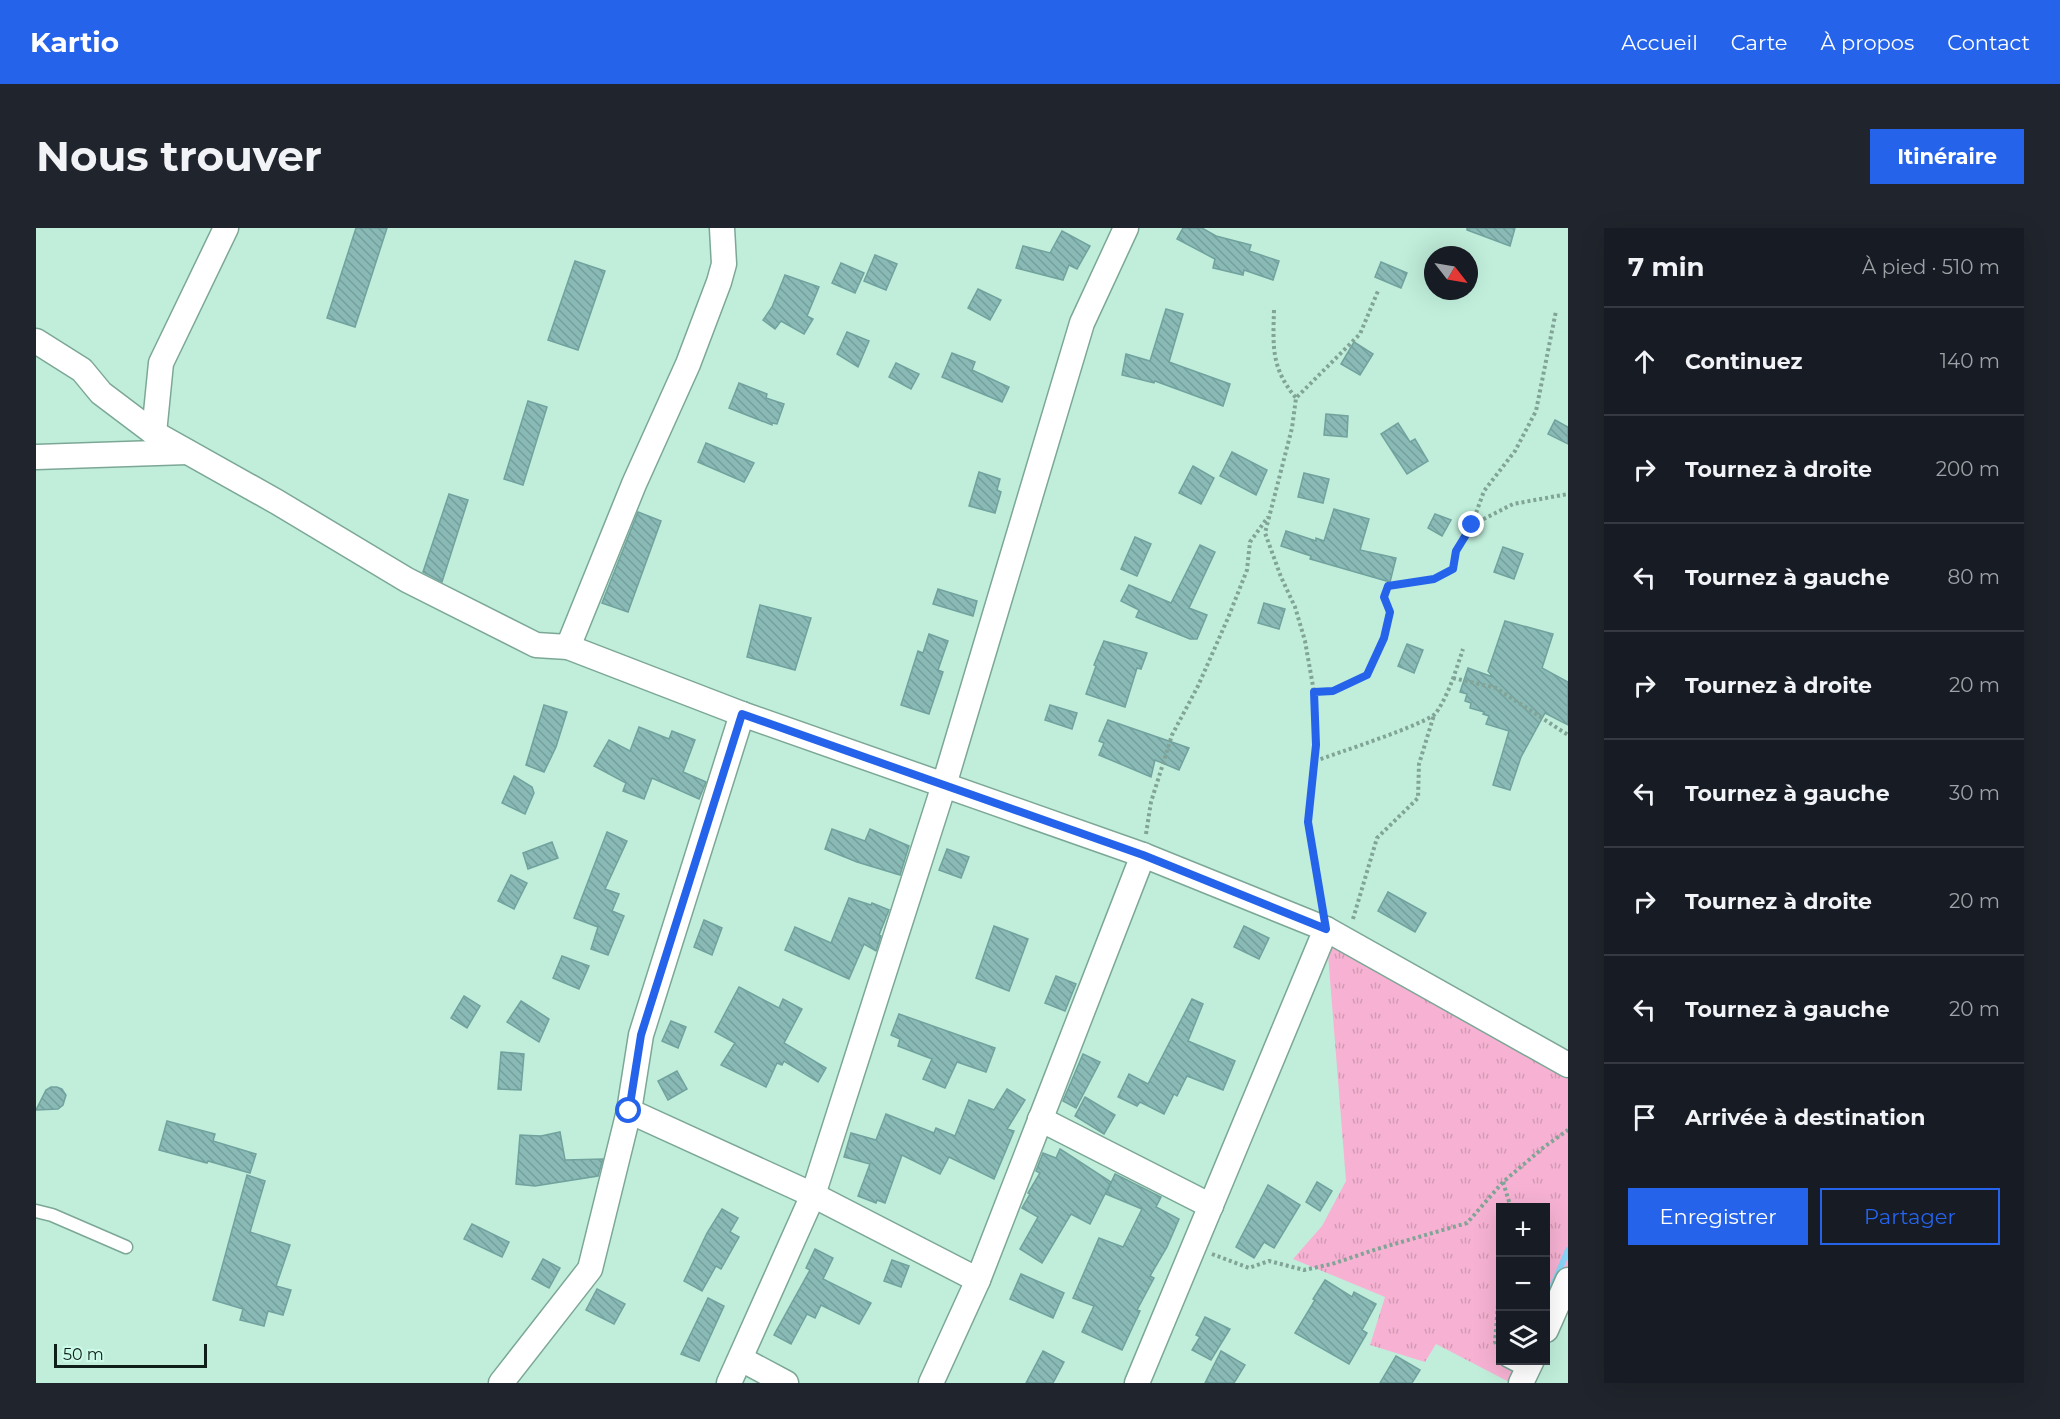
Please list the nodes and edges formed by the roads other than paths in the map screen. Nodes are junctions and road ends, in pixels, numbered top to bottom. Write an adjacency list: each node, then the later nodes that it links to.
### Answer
1 (226, 228): 5 (street)
2 (722, 228): 8 (street)
3 (1126, 228): 10 (street)
4 (36, 341): 5 (street)
5 (154, 434): 6 (street)
6 (188, 452): 7 (street); 8 (street)
7 (36, 457)
8 (568, 647): 9 (street)
9 (742, 714): 10 (street); 14 (street)
10 (944, 785): 11 (street); 16 (street)
11 (1143, 855): 12 (street); 15 (street)
12 (1335, 934): 13 (street); 17 (street)
13 (1568, 1065)
14 (629, 1111): 16 (street); 25 (street)
15 (1040, 1119): 17 (street); 20 (street)
16 (813, 1195): 20 (street); 23 (street)
17 (1211, 1206): 24 (street)
18 (36, 1211): 19 (lane)
19 (126, 1247)
20 (978, 1280): 28 (street)
21 (1568, 1280): 22 (street)
22 (1550, 1319)
23 (741, 1359): 26 (street); 27 (street)
24 (1146, 1380)
25 (501, 1383)
26 (729, 1383)
27 (786, 1383)
28 (931, 1383)

